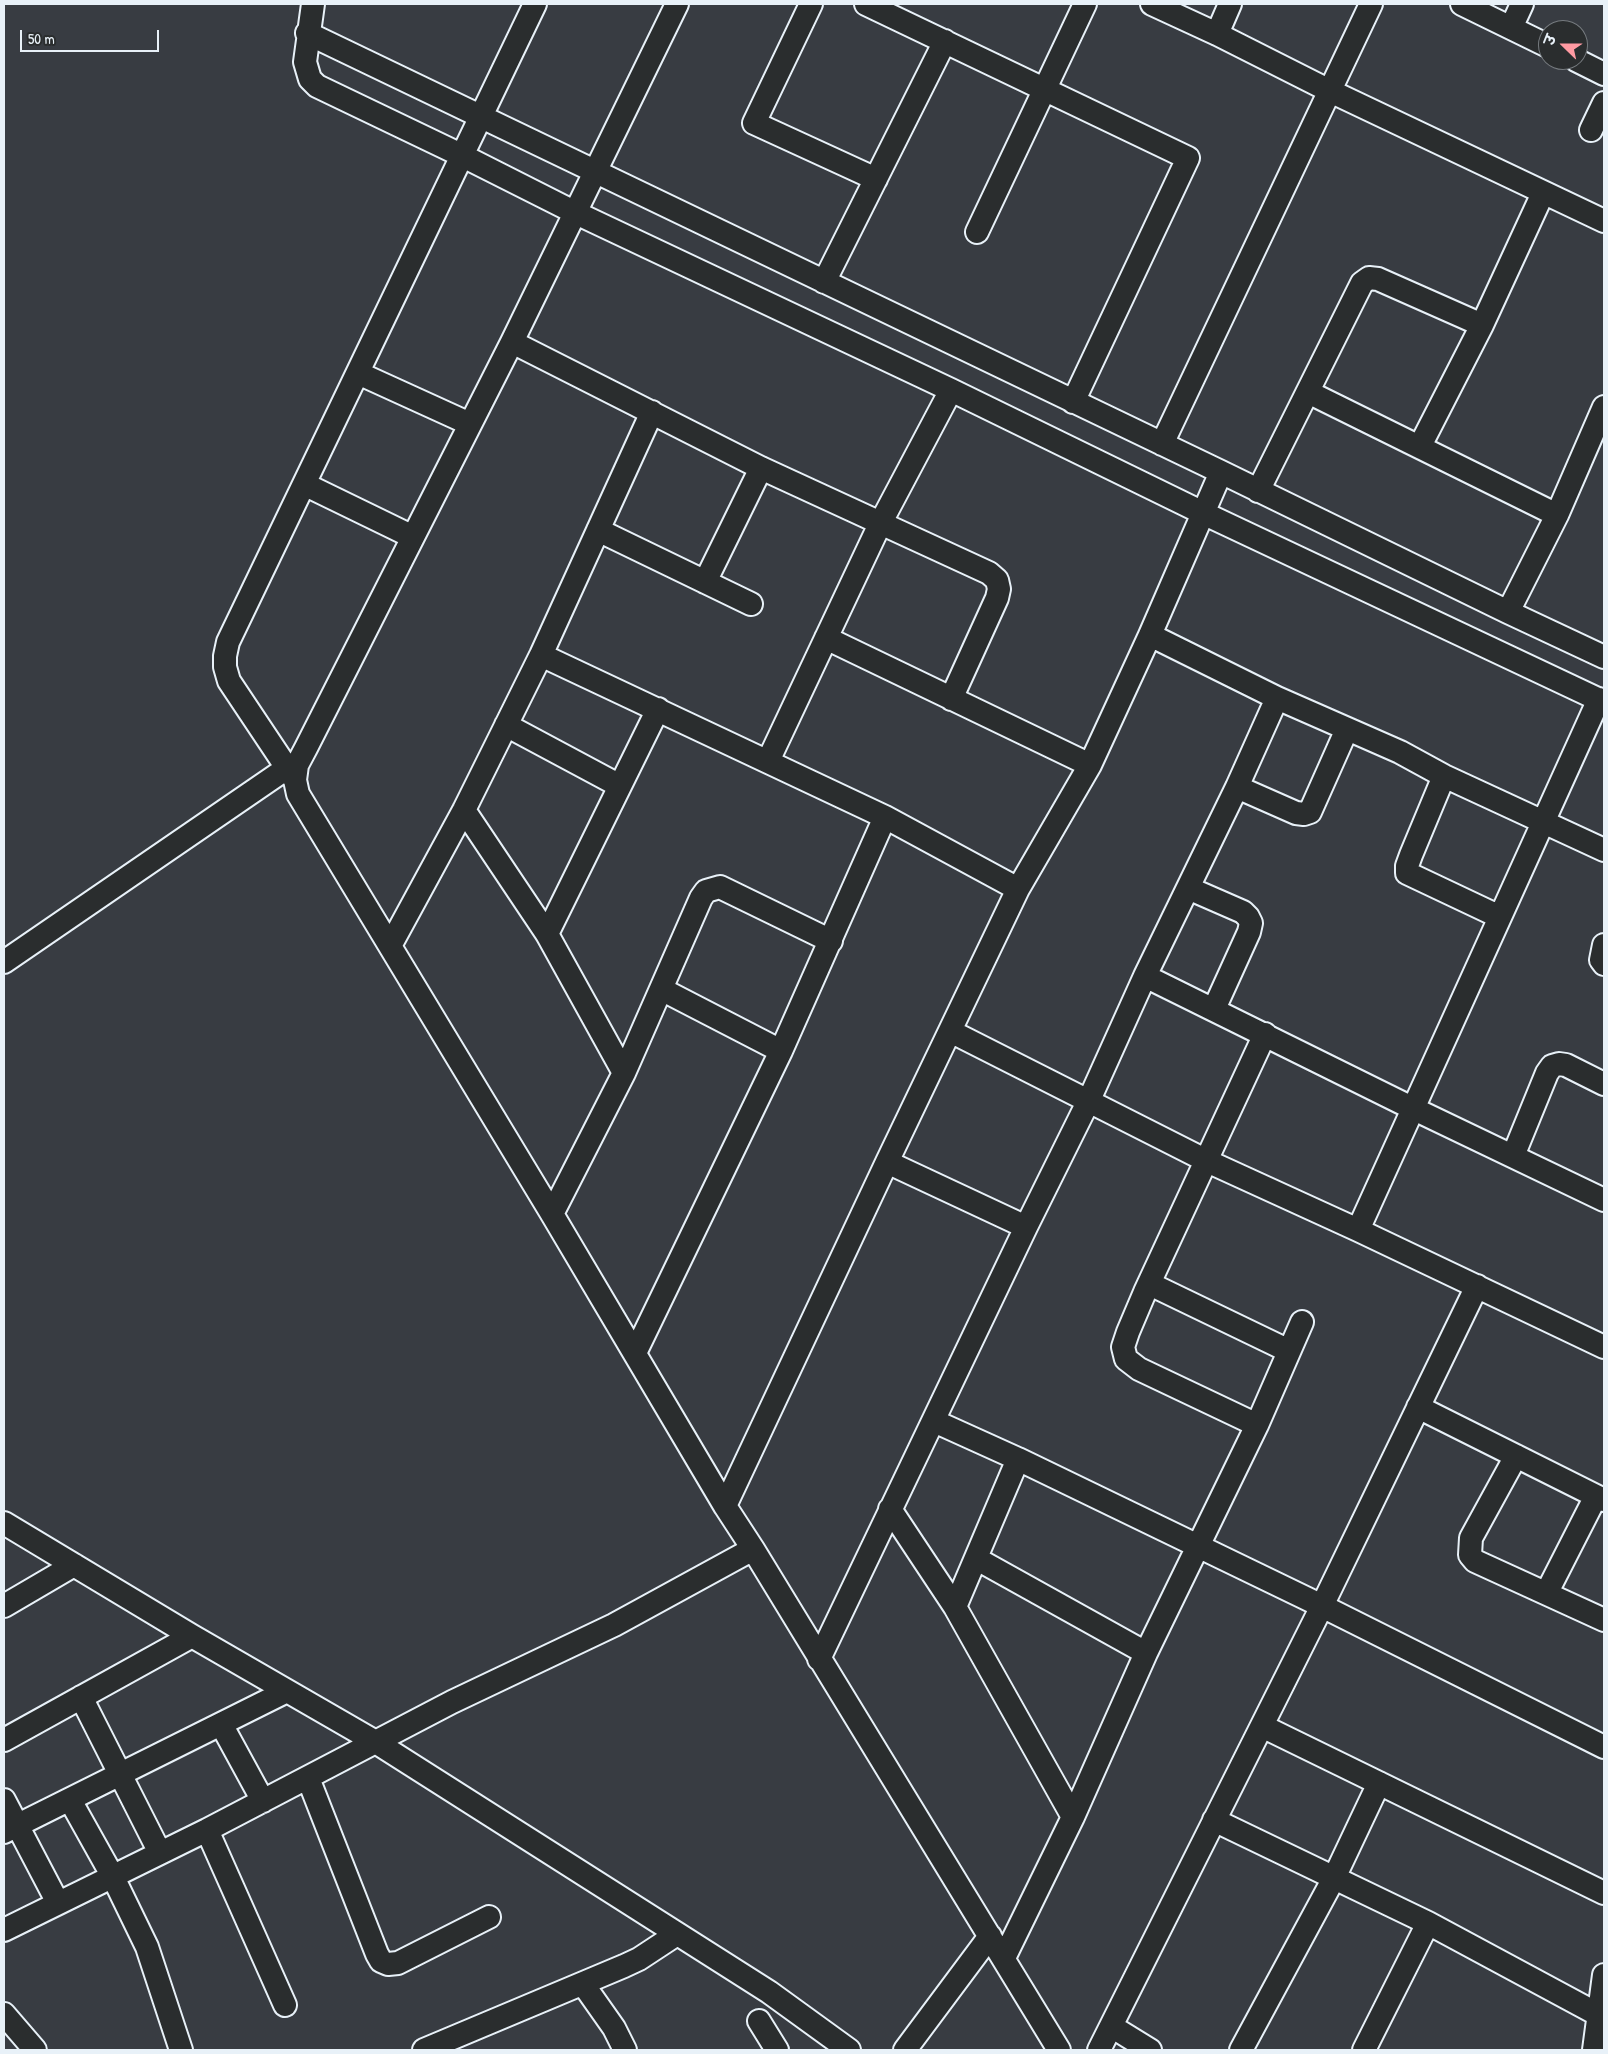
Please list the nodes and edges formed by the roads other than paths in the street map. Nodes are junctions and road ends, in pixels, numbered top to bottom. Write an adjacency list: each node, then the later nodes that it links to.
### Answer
1 (313, 4): 13 (street)
2 (535, 4): 22 (street)
3 (677, 4): 25 (street)
4 (811, 4): 26 (street)
5 (866, 4): 15 (street)
6 (1085, 4): 19 (street)
7 (1152, 4): 14 (street)
8 (1230, 4): 14 (street)
9 (1371, 4): 20 (street)
10 (1462, 4): 12 (street)
11 (1522, 4): 12 (street)
12 (1511, 28): 16 (street)
13 (307, 33): 22 (street); 24 (street)
14 (1217, 34): 20 (street)
15 (945, 41): 19 (street); 26 (street)
16 (1538, 41)
17 (1588, 66): 18 (street)
18 (1604, 74)
19 (1045, 88): 30 (street); 37 (street)
20 (1328, 90): 27 (street); 41 (street)
21 (1604, 103): 23 (street)
22 (481, 117): 24 (street); 25 (street)
23 (1591, 130)
24 (463, 156): 28 (street); 34 (street)
25 (594, 170): 28 (street); 31 (street)
26 (876, 179): 31 (street)
27 (1543, 193): 29 (street); 32 (street)
28 (574, 212): 33 (street); 35 (street)
29 (1604, 221)
30 (977, 232)
31 (824, 282): 37 (street)
32 (1482, 325): 36 (street); 42 (street)
33 (512, 342): 39 (street); 40 (street)
34 (358, 373): 40 (street); 45 (street)
35 (951, 390): 47 (street); 49 (street)
36 (1308, 392): 42 (street); 46 (street)
37 (1073, 402): 41 (street)
38 (1604, 407): 48 (street)
39 (652, 412): 43 (street); 50 (street)
40 (470, 424): 51 (street)
41 (1162, 444): 44 (street)
42 (1420, 446): 48 (street)
43 (761, 468): 49 (street); 52 (street)
44 (1221, 472): 46 (street); 47 (street)
45 (304, 484): 51 (street); 67 (street)
46 (1258, 491): 54 (street)
47 (1203, 513): 55 (street); 61 (street)
48 (1557, 515): 54 (street)
49 (880, 524): 56 (street); 60 (street)
50 (598, 530): 52 (street); 57 (street)
51 (413, 537): 67 (street)
52 (705, 582): 53 (street)
53 (751, 604)
54 (1508, 612): 58 (street)
55 (1150, 635): 59 (street); 66 (street)
56 (826, 638): 60 (street); 65 (street)
57 (541, 655): 62 (street); 63 (street)
58 (1604, 657)
59 (1277, 698): 64 (street); 70 (street)
60 (952, 699): 66 (street)
61 (1602, 700): 73 (street)
62 (658, 710): 65 (street); 69 (street)
63 (506, 725): 69 (street); 71 (street)
64 (1347, 729): 68 (street); 70 (street)
65 (768, 761): 72 (street)
66 (1090, 765): 75 (street)
67 (291, 774): 81 (street); 82 (street)
68 (1444, 776): 73 (street); 77 (street)
69 (620, 786): 78 (street)
70 (1237, 787): 76 (street)
71 (464, 810): 78 (street); 81 (street)
72 (885, 817): 75 (street); 79 (street)
73 (1544, 822): 74 (street); 77 (street)
74 (1604, 850)
75 (1018, 888): 87 (street)
76 (1188, 888): 84 (street); 86 (street)
77 (1500, 917): 93 (street)
78 (547, 934): 90 (street)
79 (831, 941): 85 (street); 89 (street)
80 (1604, 945): 83 (street)
81 (390, 946): 98 (street)
82 (4, 962)
83 (1604, 964)
84 (1145, 976): 86 (street); 92 (street)
85 (661, 988): 89 (street); 90 (street)
86 (1214, 1009): 88 (street)
87 (950, 1031): 92 (street); 96 (street)
88 (1265, 1034): 93 (street); 95 (street)
89 (781, 1051): 106 (street)
90 (624, 1073): 98 (street)
91 (1604, 1084): 94 (street)
92 (1088, 1100): 95 (street); 99 (street)
93 (1412, 1108): 94 (street); 100 (street)
94 (1513, 1156): 97 (street)
95 (1207, 1161): 100 (street); 101 (street)
96 (886, 1162): 99 (street); 113 (street)
97 (1604, 1200)
98 (552, 1214): 106 (street)
99 (1026, 1227): 108 (street)
100 (1358, 1230): 102 (street)
101 (1150, 1284): 105 (street); 109 (street)
102 (1477, 1286): 104 (street); 107 (street)
103 (1302, 1322): 105 (street)
104 (1604, 1347)
105 (1289, 1351): 109 (street)
106 (635, 1353): 113 (street)
107 (1418, 1408): 110 (street); 123 (street)
108 (934, 1421): 111 (street); 114 (street)
109 (1257, 1425): 116 (street)
110 (1516, 1456): 112 (street); 120 (street)
111 (1018, 1459): 116 (street); 118 (street)
112 (1600, 1498): 120 (street)
113 (724, 1506): 117 (street)
114 (890, 1509): 122 (street); 127 (street)
115 (4, 1523): 119 (street)
116 (1198, 1546): 123 (street); 126 (street)
117 (753, 1549): 127 (street); 133 (street)
118 (976, 1559): 122 (street); 126 (street)
119 (74, 1566): 121 (street); 125 (street)
120 (1547, 1592): 124 (street)
121 (4, 1606)
122 (955, 1606): 141 (street)
123 (1322, 1606): 131 (street); 134 (street)
124 (1604, 1620)
125 (192, 1636): 128 (street); 129 (street)
126 (1146, 1653): 141 (street)
127 (819, 1658): 154 (street)
128 (287, 1691): 130 (street); 133 (street)
129 (81, 1696): 132 (street); 135 (street)
130 (221, 1724): 135 (street); 140 (street)
131 (1262, 1726): 137 (street); 142 (street)
132 (4, 1740)
133 (374, 1741): 136 (street); 153 (street)
134 (1604, 1747)
135 (120, 1774): 139 (street); 145 (street)
136 (308, 1778): 140 (street); 150 (street)
137 (1380, 1783): 147 (street); 148 (street)
138 (4, 1800): 143 (street)
139 (70, 1800): 143 (street); 146 (street)
140 (263, 1801): 144 (street)
141 (1073, 1817): 155 (street)
142 (1214, 1820): 147 (street); 162 (street)
143 (10, 1829): 149 (street)
144 (207, 1830): 145 (street); 158 (street)
145 (160, 1853): 146 (street)
146 (113, 1877): 149 (street); 164 (street)
147 (1334, 1878): 151 (street); 173 (street)
148 (1604, 1893)
149 (58, 1903): 152 (street)
150 (489, 1917)
151 (1428, 1923): 160 (street); 174 (street)
152 (4, 1930)
153 (677, 1934): 157 (street); 168 (street)
154 (990, 1936): 155 (street); 169 (street)
155 (1004, 1958): 170 (street)
156 (1604, 1975): 160 (street)
157 (584, 1984): 165 (street); 166 (street)
158 (285, 2005)
159 (4, 2014): 163 (street)
160 (1599, 2015): 175 (street)
161 (759, 2021): 167 (street)
162 (1111, 2026): 171 (street); 172 (street)
163 (35, 2050)
164 (181, 2050)
165 (424, 2050)
166 (625, 2050)
167 (778, 2050)
168 (849, 2050)
169 (905, 2050)
170 (1059, 2050)
171 (1099, 2050)
172 (1150, 2050)
173 (1241, 2050)
174 (1364, 2050)
175 (1594, 2050)

